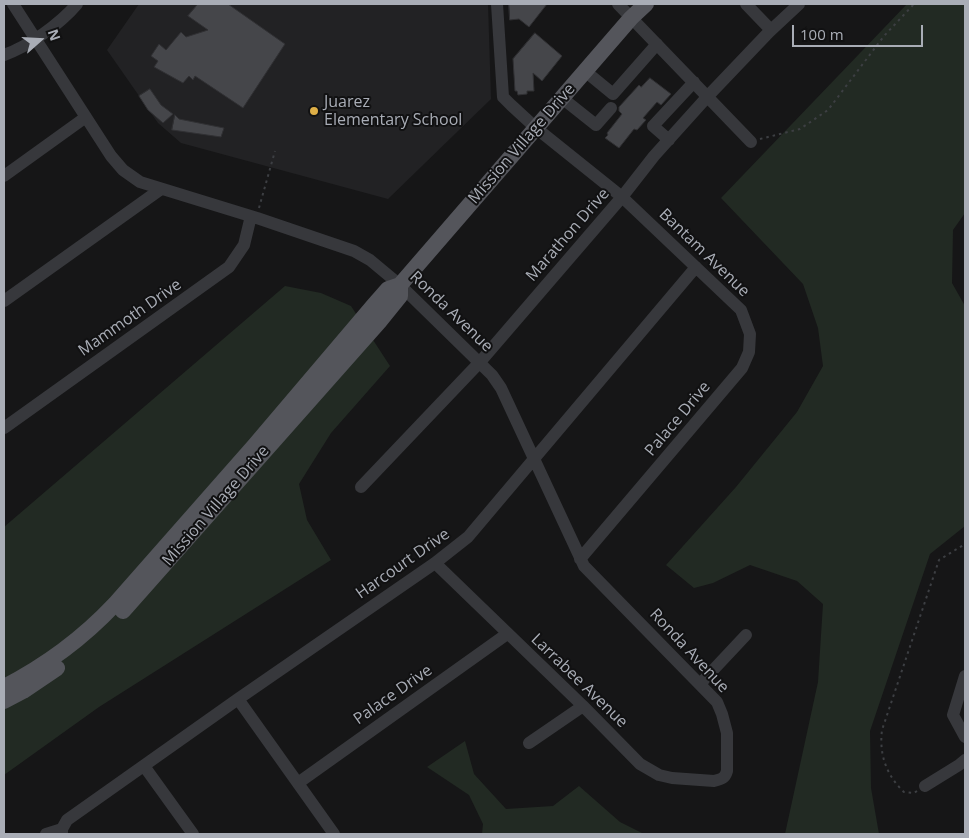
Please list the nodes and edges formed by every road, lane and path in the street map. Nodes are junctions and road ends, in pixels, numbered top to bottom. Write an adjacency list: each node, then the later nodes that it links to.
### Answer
1 (13, 4): 11 (street, Ronda Avenue)
2 (77, 4): 11 (street)
3 (497, 4): 20 (street, Bantam Avenue)
4 (618, 4): 9 (street)
5 (646, 4): 9 (main road, Mission Village Drive)
6 (746, 4): 10 (street)
7 (799, 4): 10 (street, Marathon Drive)
8 (914, 4): 22 (path)
9 (631, 18): 12 (street); 14 (main road, Mission Village Drive)
10 (771, 30): 16 (street, Marathon Drive)
11 (36, 39): 13 (street); 19 (street, Ronda Avenue)
12 (657, 44): 14 (street); 15 (street)
13 (4, 55)
14 (585, 71): 17 (main road, Mission Village Drive)
15 (694, 82): 16 (street); 21 (street)
16 (708, 96): 21 (street, Marathon Drive); 22 (street)
17 (562, 98): 18 (street); 20 (main road, Mission Village Drive)
18 (611, 108)
19 (86, 117): 24 (street); 25 (street, Ronda Avenue)
20 (536, 128): 26 (street, Bantam Avenue); 29 (main road, Mission Village Drive)
21 (669, 140): 26 (street, Marathon Drive)
22 (751, 142)
23 (275, 152): 27 (path)
24 (4, 176)
25 (162, 188): 27 (street, Ronda Avenue); 30 (street)
26 (622, 197): 28 (street, Bantam Avenue); 31 (street, Marathon Drive)
27 (254, 217): 29 (street, Ronda Avenue); 33 (street, Mammoth Drive)
28 (696, 267): 32 (street, Bantam Avenue); 34 (street, Harcourt Drive)
29 (400, 285): 31 (street, Ronda Avenue); 43 (main road, Mission Village Drive); 45 (main road, Mission Village Drive)
30 (4, 302)
31 (480, 362): 34 (street, Ronda Avenue); 35 (street, Marathon Drive)
32 (742, 368): 37 (street, Palace Drive)
33 (4, 428)
34 (534, 459): 37 (street, Ronda Avenue); 38 (street, Harcourt Drive)
35 (361, 488)
36 (965, 544): 53 (path)
37 (580, 559): 42 (street, Ronda Avenue)
38 (435, 563): 39 (street, Larrabee Avenue); 44 (street, Harcourt Drive)
39 (507, 634): 46 (street, Larrabee Avenue); 52 (street, Palace Drive)
40 (746, 635): 42 (street)
41 (965, 676): 47 (street)
42 (700, 684): 51 (street, Ronda Avenue)
43 (4, 688)
44 (238, 699): 50 (street, Harcourt Drive); 52 (street)
45 (4, 701)
46 (582, 706): 48 (street); 51 (street, Larrabee Avenue)
47 (965, 737)
48 (529, 743)
49 (965, 760): 53 (street)
50 (144, 766): 54 (street, Harcourt Drive); 56 (street)
51 (721, 779)
52 (298, 783): 57 (street)
53 (926, 786)
54 (64, 827): 55 (street, Harcourt Drive)
55 (46, 834)
56 (193, 834)
57 (334, 834)

